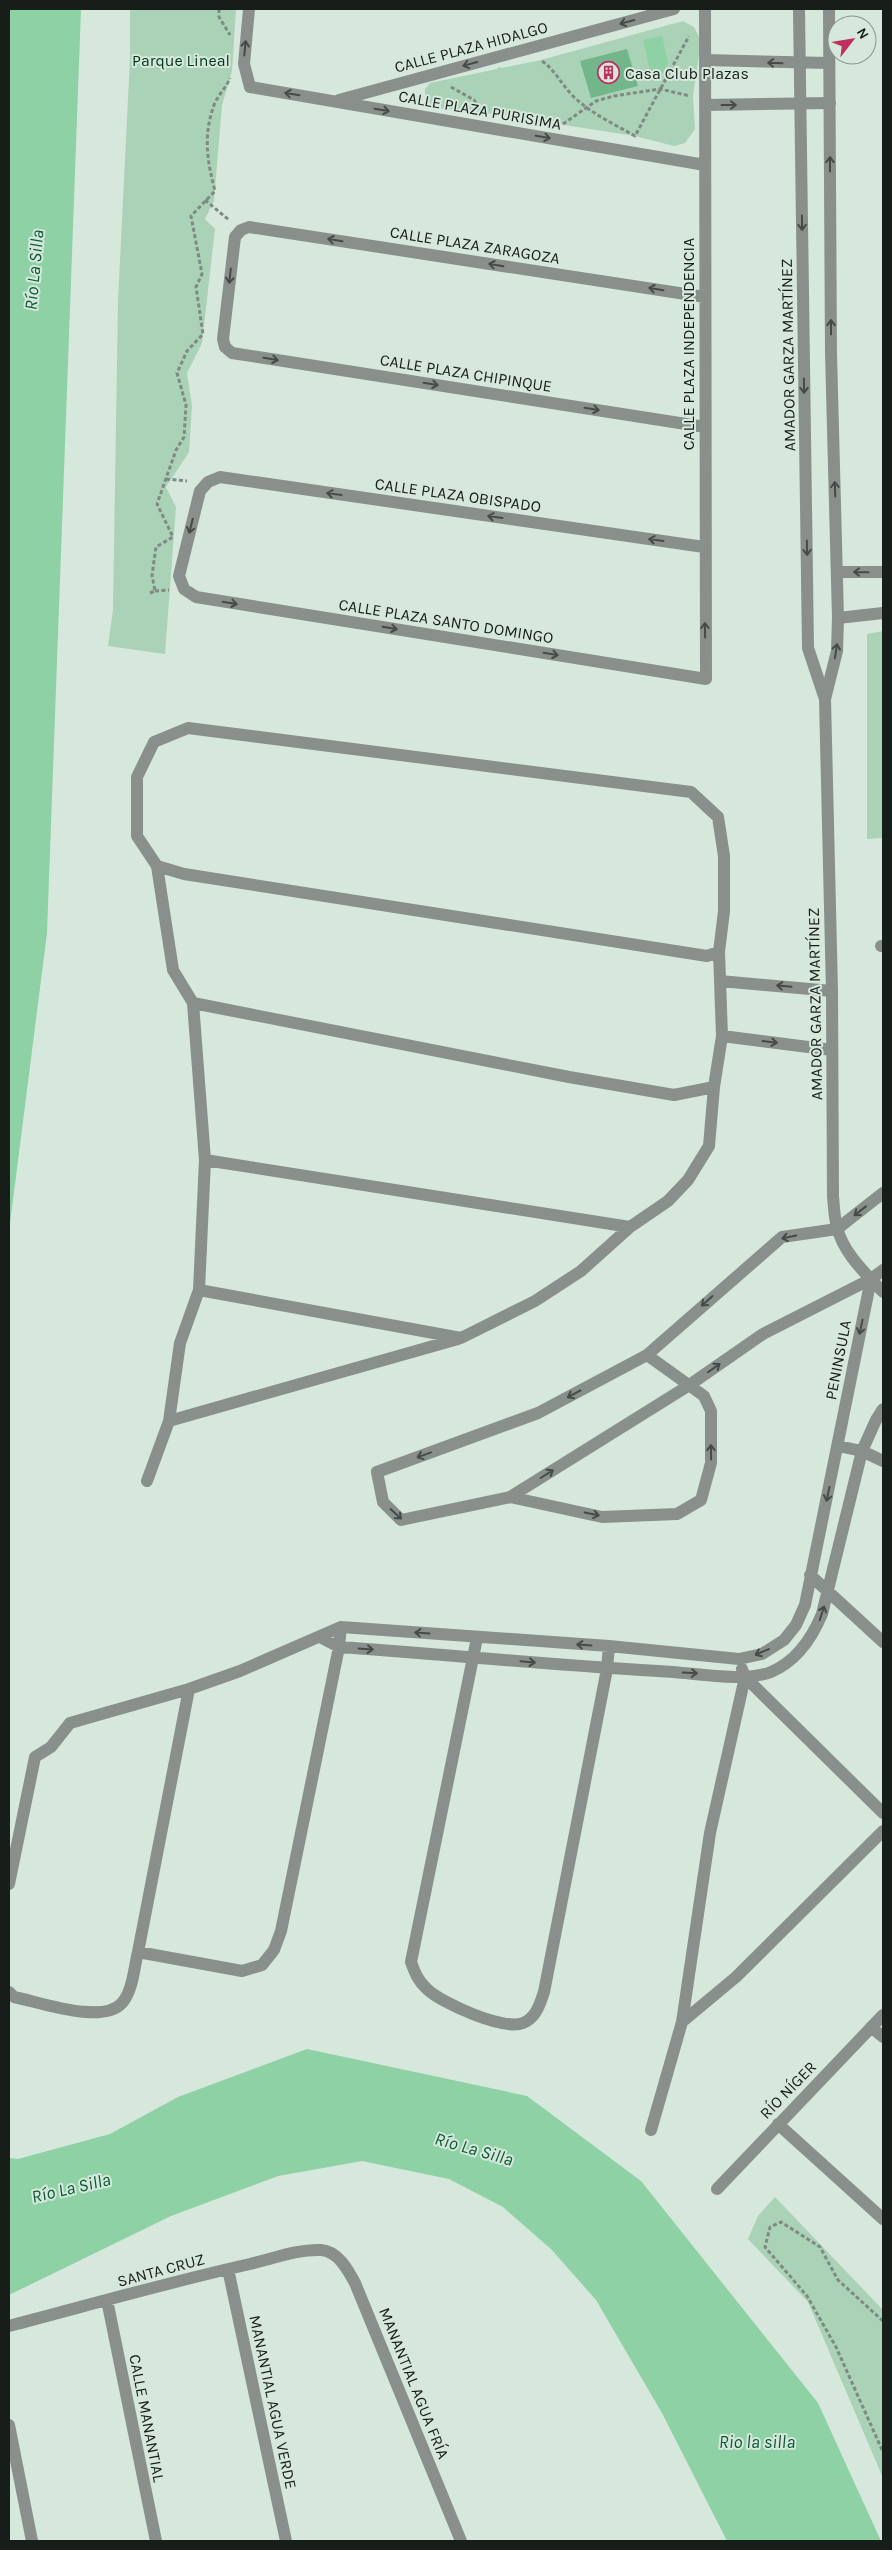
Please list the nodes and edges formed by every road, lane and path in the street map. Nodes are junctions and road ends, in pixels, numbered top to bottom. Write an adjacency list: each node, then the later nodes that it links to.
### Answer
1 (219, 9): 7 (path)
2 (249, 9): 18 (street, CALLE PLAZA PURISIMA, one-way to 2)
3 (674, 9): 18 (street, CALLE PLAZA HIDALGO, one-way to 18)
4 (705, 9): 10 (street, CALLE PLAZA INDEPENDENCIA)
5 (798, 9): 12 (street, AMADOR GARZA MARTÍNEZ)
6 (690, 35): 17 (path)
7 (234, 43)
8 (550, 57): 9 (path)
9 (541, 60): 11 (path); 22 (path)
10 (705, 60): 12 (street, one-way to 10); 20 (street, CALLE PLAZA INDEPENDENCIA)
11 (532, 61)
12 (799, 63): 13 (street); 21 (street, AMADOR GARZA MARTÍNEZ)
13 (827, 63)
14 (829, 65): 19 (street, AMADOR GARZA MARTÍNEZ)
15 (230, 71): 33 (path)
16 (446, 84): 24 (path)
17 (660, 89): 20 (path); 22 (path); 30 (path)
18 (334, 101): 32 (street, CALLE PLAZA PURISIMA, one-way to 32)
19 (830, 103): 21 (street); 38 (street, AMADOR GARZA MARTÍNEZ, one-way to 19)
20 (699, 105): 21 (street, one-way to 21); 32 (street, CALLE PLAZA INDEPENDENCIA)
21 (800, 105): 45 (street, AMADOR GARZA MARTÍNEZ, one-way to 45)
22 (587, 108): 27 (path); 30 (path)
23 (471, 111): 24 (path)
24 (480, 112): 25 (path)
25 (489, 113)
26 (554, 123): 27 (path)
27 (563, 124): 28 (path)
28 (572, 126)
29 (617, 133): 30 (path)
30 (635, 136): 31 (path)
31 (644, 138)
32 (705, 165): 35 (street, CALLE PLAZA INDEPENDENCIA)
33 (205, 200): 34 (path); 41 (path)
34 (241, 230): 35 (street, CALLE PLAZA ZARAGOZA, one-way to 34); 36 (street, CALLE PLAZA CHIPINQUE, one-way to 36)
35 (705, 297): 36 (street, CALLE PLAZA INDEPENDENCIA)
36 (705, 427): 37 (street, CALLE PLAZA INDEPENDENCIA)
37 (704, 547): 40 (street, CALLE PLAZA OBISPADO, one-way to 40); 44 (street, CALLE PLAZA INDEPENDENCIA, one-way to 37)
38 (838, 572): 39 (street, one-way to 38); 43 (street, AMADOR GARZA MARTÍNEZ)
39 (883, 572)
40 (184, 589): 44 (street, CALLE PLAZA SANTO DOMINGO, one-way to 44)
41 (150, 593)
42 (883, 613): 43 (street)
43 (838, 618): 45 (street, AMADOR GARZA MARTÍNEZ, one-way to 43)
44 (706, 679)
45 (825, 699): 49 (street, AMADOR GARZA MARTÍNEZ)
46 (157, 866): 47 (street); 47 (street); 50 (street)
47 (719, 952): 48 (street)
48 (720, 981): 49 (street, one-way to 48); 51 (street)
49 (832, 991): 52 (street, AMADOR GARZA MARTÍNEZ)
50 (193, 1003): 53 (street); 54 (street)
51 (722, 1036): 52 (street, one-way to 52); 53 (street)
52 (832, 1050): 57 (street, AMADOR GARZA MARTÍNEZ)
53 (714, 1087): 56 (street)
54 (206, 1160): 56 (street); 60 (street)
55 (883, 1192): 57 (street, one-way to 57)
56 (630, 1227): 62 (street)
57 (837, 1229): 59 (street, AMADOR GARZA MARTÍNEZ); 63 (street, one-way to 63)
58 (883, 1270): 59 (street)
59 (871, 1279): 61 (street, AMADOR GARZA MARTÍNEZ); 64 (street, one-way to 59); 67 (street, PENINSULA, one-way to 67)
60 (199, 1290): 62 (street); 66 (street)
61 (883, 1292)
62 (461, 1338): 66 (street)
63 (647, 1355): 64 (street); 71 (street, one-way to 71)
64 (688, 1386): 71 (street, one-way to 64); 71 (street, one-way to 64)
65 (883, 1409): 68 (street)
66 (170, 1421): 70 (street)
67 (838, 1446): 68 (street); 72 (street, PENINSULA, one-way to 72)
68 (862, 1452): 69 (street); 73 (street)
69 (883, 1461)
70 (147, 1481)
71 (510, 1497)
72 (810, 1575): 73 (street); 81 (street, PENINSULA, one-way to 81)
73 (828, 1590): 77 (street); 83 (street, one-way to 73)
74 (341, 1627): 75 (street); 76 (street, PENINSULA, one-way to 74); 79 (street)
75 (320, 1637): 79 (street); 84 (street)
76 (477, 1638): 78 (street, PENINSULA, one-way to 76); 80 (street)
77 (883, 1642)
78 (609, 1646): 81 (street, PENINSULA); 82 (street)
79 (339, 1647): 80 (street, one-way to 80); 88 (street)
80 (473, 1657): 82 (street, one-way to 82); 82 (street)
81 (739, 1659): 83 (street)
82 (607, 1669): 83 (street, one-way to 83)
83 (745, 1676): 85 (street); 91 (street)
84 (189, 1690): 87 (street); 88 (street)
85 (883, 1813)
86 (883, 1831): 91 (street)
87 (9, 1884)
88 (138, 1952): 89 (street)
89 (9, 1992)
90 (883, 2015): 92 (street, RÍO NÍGER)
91 (682, 2022): 95 (street)
92 (871, 2026): 93 (street); 94 (street, RÍO NÍGER)
93 (883, 2037)
94 (778, 2124): 96 (street, RÍO NÍGER); 97 (street)
95 (651, 2130)
96 (717, 2189)
97 (883, 2219)
98 (322, 2250): 99 (street, SANTA CRUZ); 108 (street, MANANTIAL AGUA FRÍA)
99 (228, 2269): 100 (street, SANTA CRUZ); 107 (street, MANANTIAL AGUA VERDE)
100 (107, 2300): 102 (street, SANTA CRUZ); 106 (street, CALLE MANANTIAL)
101 (883, 2321): 104 (path)
102 (9, 2326)
103 (9, 2425): 105 (street)
104 (883, 2452)
105 (32, 2541)
106 (156, 2541)
107 (286, 2541)
108 (461, 2541)

